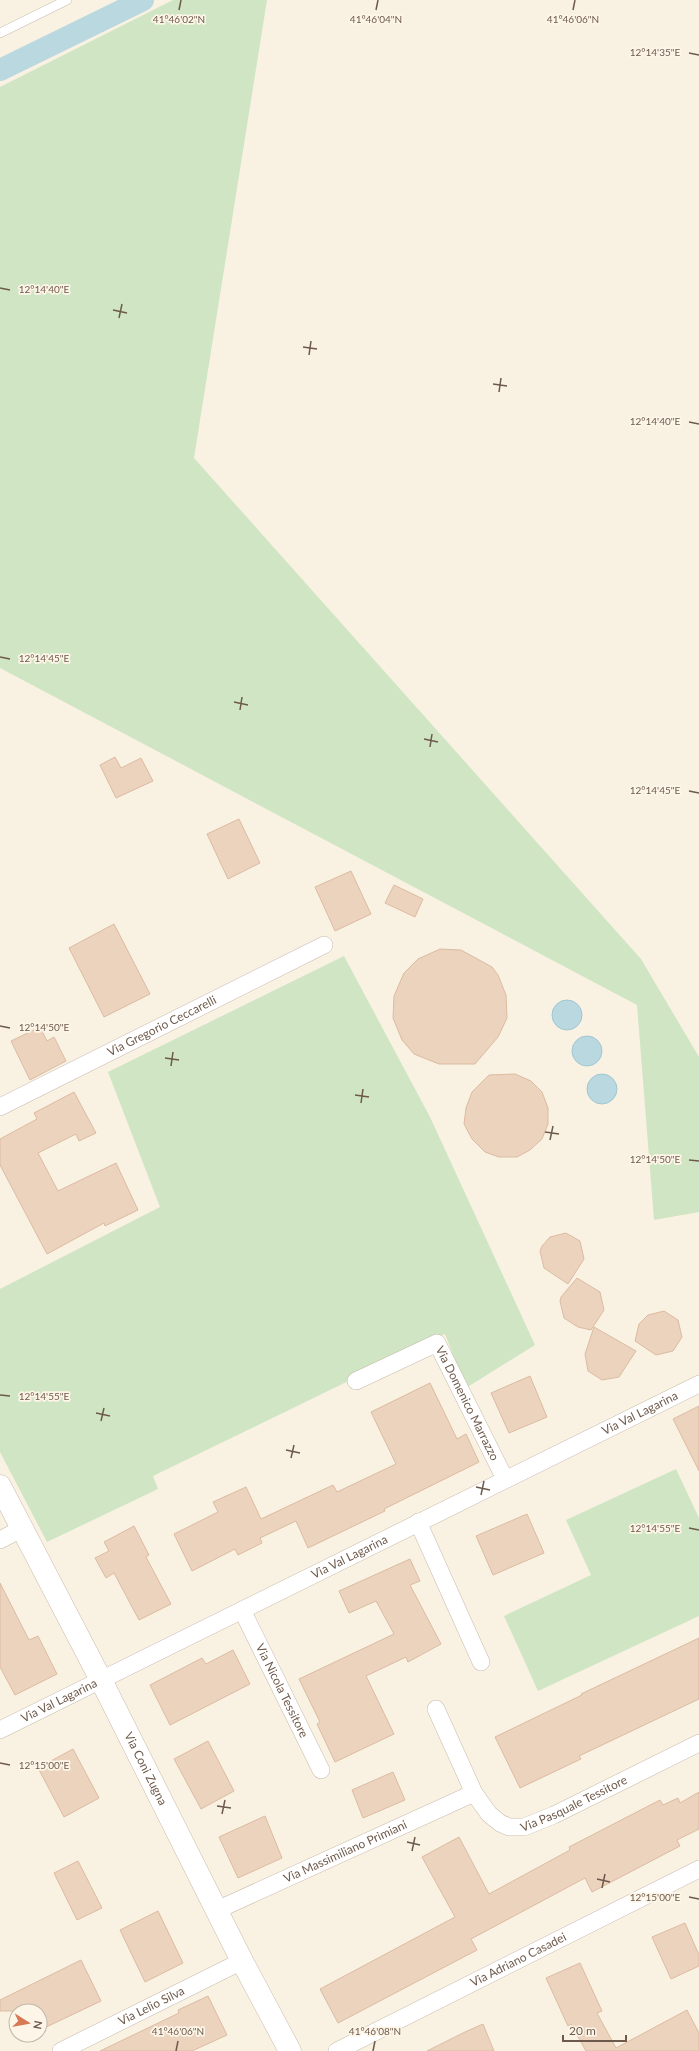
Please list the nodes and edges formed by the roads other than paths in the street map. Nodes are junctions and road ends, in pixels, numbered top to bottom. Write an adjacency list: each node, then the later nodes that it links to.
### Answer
1 (67, 0): 2 (lane)
2 (0, 33)
3 (324, 945): 4 (street, Via Gregorio Ceccarelli)
4 (0, 1107)
5 (356, 1381): 7 (street, Via Domenico Marrazzo)
6 (699, 1384): 7 (street, Via Val Lagarina)
7 (505, 1479): 9 (street, Via Val Lagarina)
8 (0, 1486): 10 (street, Via Coni Zugna)
9 (418, 1522): 12 (street, Via Val Lagarina); 13 (street)
10 (21, 1529): 11 (street); 14 (street, Via Coni Zugna)
11 (0, 1540)
12 (242, 1610): 14 (street, Via Val Lagarina); 18 (street, Via Nicola Tessitore)
13 (480, 1662)
14 (101, 1680): 16 (street, Via Val Lagarina); 21 (street, Via Coni Zugna)
15 (436, 1709): 19 (street, Via Pasquale Tessitore)
16 (0, 1730)
17 (699, 1743): 19 (street, Via Pasquale Tessitore)
18 (322, 1770)
19 (474, 1793): 21 (street, Via Massimiliano Primiani)
20 (699, 1869): 25 (street, Via Adriano Casadei)
21 (217, 1910): 22 (street, Via Coni Zugna)
22 (242, 1961): 23 (street, Via Lelio Silva); 24 (street, Via Coni Zugna)
23 (61, 2051)
24 (290, 2051)
25 (337, 2051)

